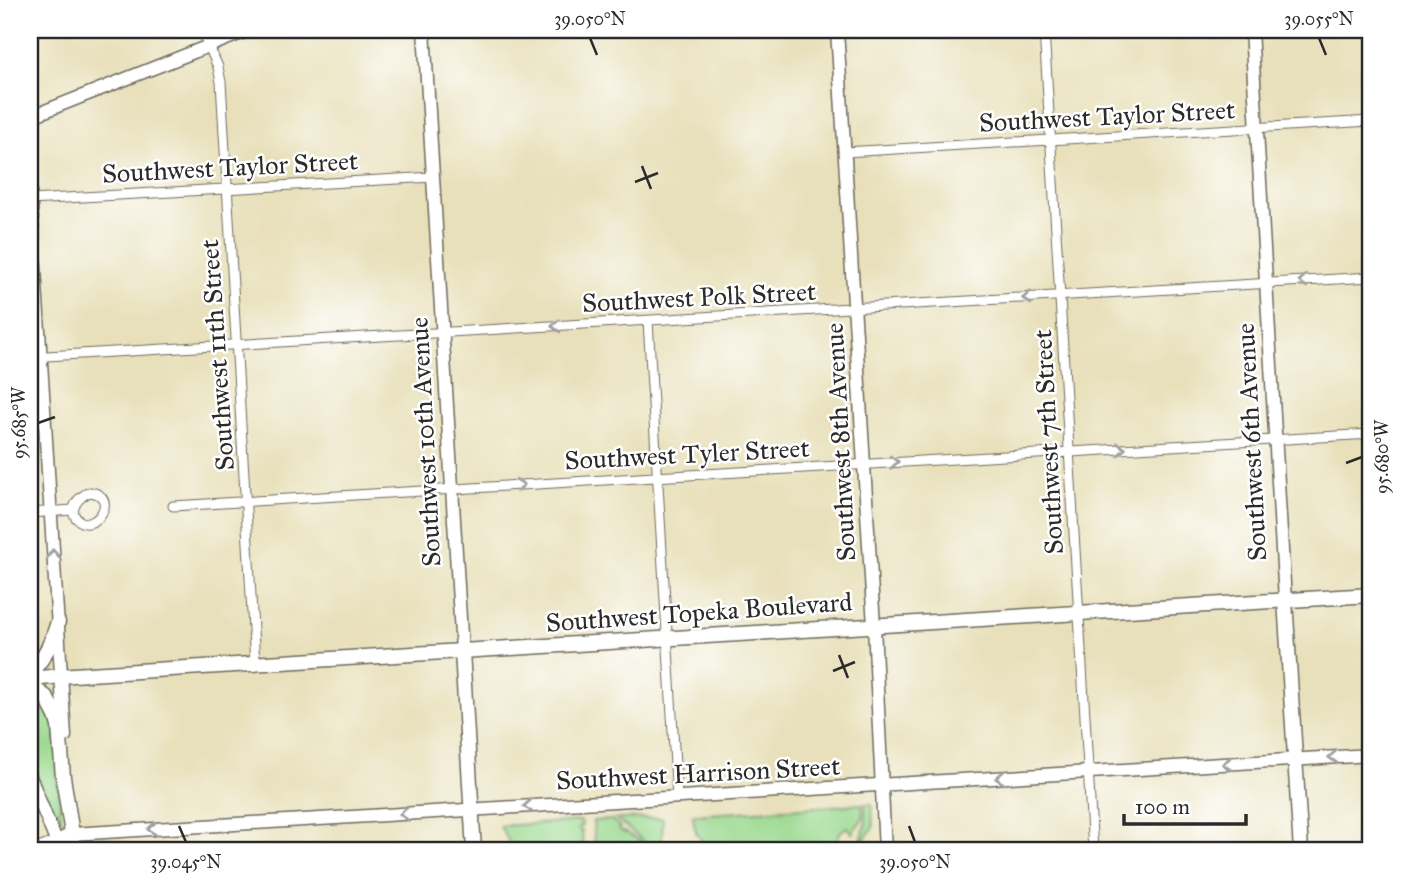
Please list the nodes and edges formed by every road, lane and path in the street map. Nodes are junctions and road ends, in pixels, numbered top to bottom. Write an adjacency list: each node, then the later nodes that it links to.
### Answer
1 (202, 30): 7 (street, Southwest 11th Street)
2 (249, 30): 7 (main road)
3 (424, 30): 13 (main road, Southwest 10th Avenue)
4 (837, 30): 12 (main road, Southwest 8th Avenue)
5 (1044, 30): 11 (street, Southwest 7th Street)
6 (1251, 30): 10 (main road, Southwest 6th Avenue)
7 (209, 46): 8 (main road); 14 (street, Southwest 11th Street)
8 (30, 117)
9 (1371, 121): 10 (street, Southwest Taylor Street)
10 (1257, 128): 11 (street, Southwest Taylor Street); 18 (main road, Southwest 6th Avenue)
11 (1051, 141): 12 (street, Southwest Taylor Street); 19 (street, Southwest 7th Street)
12 (845, 152): 20 (main road, Southwest 8th Avenue)
13 (433, 177): 14 (street, Southwest Taylor Street); 22 (main road, Southwest 10th Avenue)
14 (228, 188): 16 (street, Southwest Taylor Street); 23 (street, Southwest 11th Street)
15 (30, 191): 16 (main road)
16 (30, 200): 24 (main road)
17 (1371, 277): 18 (street, Southwest Polk Street, one-way to 18)
18 (1266, 284): 19 (street, Southwest Polk Street); 26 (main road, Southwest 6th Avenue)
19 (1060, 296): 20 (street, Southwest Polk Street, one-way to 20); 27 (street, Southwest 7th Street)
20 (854, 308): 21 (street, Southwest Polk Street); 28 (main road, Southwest 8th Avenue)
21 (648, 321): 22 (street, Southwest Polk Street, one-way to 22); 29 (street)
22 (443, 332): 23 (street, Southwest Polk Street); 30 (main road, Southwest 10th Avenue)
23 (237, 345): 24 (street, Southwest Polk Street); 31 (street, Southwest 11th Street)
24 (35, 357): 34 (main road)
25 (1371, 434): 26 (street, Southwest Tyler Street)
26 (1276, 439): 27 (street, Southwest Tyler Street, one-way to 26); 37 (main road, Southwest 6th Avenue)
27 (1069, 452): 28 (street, Southwest Tyler Street, one-way to 27); 38 (street, Southwest 7th Street)
28 (864, 464): 29 (street, Southwest Tyler Street); 40 (main road, Southwest 8th Avenue)
29 (657, 477): 30 (street, Southwest Tyler Street, one-way to 29); 41 (street)
30 (452, 489): 31 (street, Southwest Tyler Street); 42 (main road, Southwest 10th Avenue)
31 (247, 501): 32 (street, Southwest Tyler Street); 43 (street, Southwest 11th Street)
32 (173, 506)
33 (74, 510): 34 (street)
34 (51, 512): 35 (street); 39 (main road, one-way to 34)
35 (30, 513)
36 (1371, 595): 37 (main road, Southwest Topeka Boulevard)
37 (1286, 600): 38 (main road, Southwest Topeka Boulevard); 47 (main road, Southwest 6th Avenue)
38 (1079, 613): 40 (main road, Southwest Topeka Boulevard); 48 (street, Southwest 7th Street)
39 (58, 622): 44 (main road); 45 (main road)
40 (874, 626): 41 (main road, Southwest Topeka Boulevard); 50 (main road, Southwest 8th Avenue)
41 (668, 638): 42 (main road, Southwest Topeka Boulevard); 51 (street)
42 (462, 651): 43 (main road, Southwest Topeka Boulevard); 52 (main road, Southwest 10th Avenue)
43 (255, 664): 44 (main road, Southwest Topeka Boulevard)
44 (61, 676): 45 (main road, Southwest Topeka Boulevard); 53 (main road)
45 (31, 679): 53 (main road)
46 (1371, 755): 47 (main road, Southwest Harrison Street, one-way to 47)
47 (1295, 760): 48 (main road, Southwest Harrison Street, one-way to 48); 60 (main road, Southwest 6th Avenue)
48 (1088, 772): 50 (main road, Southwest Harrison Street, one-way to 50); 59 (street, Southwest 7th Street)
49 (30, 777): 54 (main road)
50 (882, 785): 51 (main road, Southwest Harrison Street); 58 (main road, Southwest 8th Avenue)
51 (677, 797): 52 (main road, Southwest Harrison Street, one-way to 52)
52 (472, 810): 53 (main road, Southwest Harrison Street, one-way to 53); 57 (main road, Southwest 10th Avenue)
53 (72, 834): 54 (main road, Southwest Harrison Street); 56 (main road)
54 (58, 846): 55 (street, Southwest Harrison Street)
55 (31, 851)
56 (74, 851)
57 (474, 851)
58 (885, 851)
59 (1093, 851)
60 (1301, 851)

